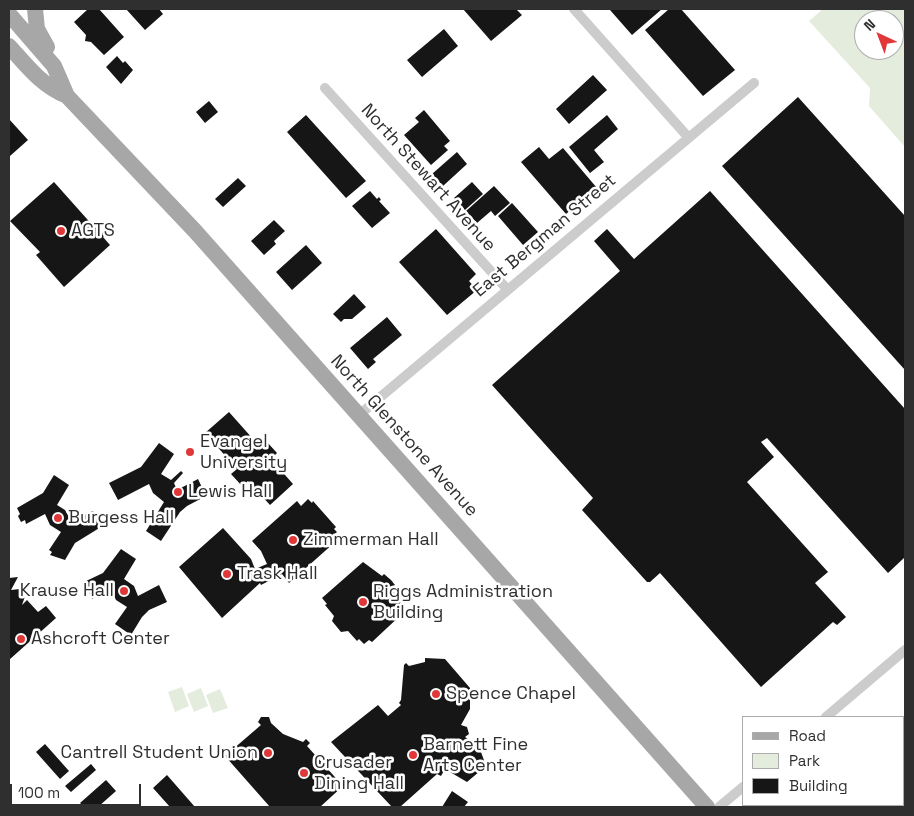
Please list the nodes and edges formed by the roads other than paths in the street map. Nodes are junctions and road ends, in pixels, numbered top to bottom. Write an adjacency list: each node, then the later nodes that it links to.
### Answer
1 (35, 9): 6 (main road)
2 (574, 9): 11 (street)
3 (9, 14): 6 (main road, North Glenstone Avenue)
4 (9, 46): 7 (main road, North Glenstone Avenue)
5 (9, 57): 7 (main road)
6 (54, 66): 10 (main road, North Glenstone Avenue)
7 (28, 67): 10 (main road, North Glenstone Avenue)
8 (754, 83): 11 (street, East Bergman Street)
9 (326, 88): 12 (street, North Stewart Avenue)
10 (67, 96): 13 (main road, North Glenstone Avenue)
11 (688, 137): 12 (street, East Bergman Street)
12 (507, 289): 13 (street, East Bergman Street)
13 (359, 415): 17 (main road, North Glenstone Avenue)
14 (905, 650): 15 (street)
15 (827, 716)
16 (742, 788): 18 (street)
17 (707, 807)
18 (719, 807)

